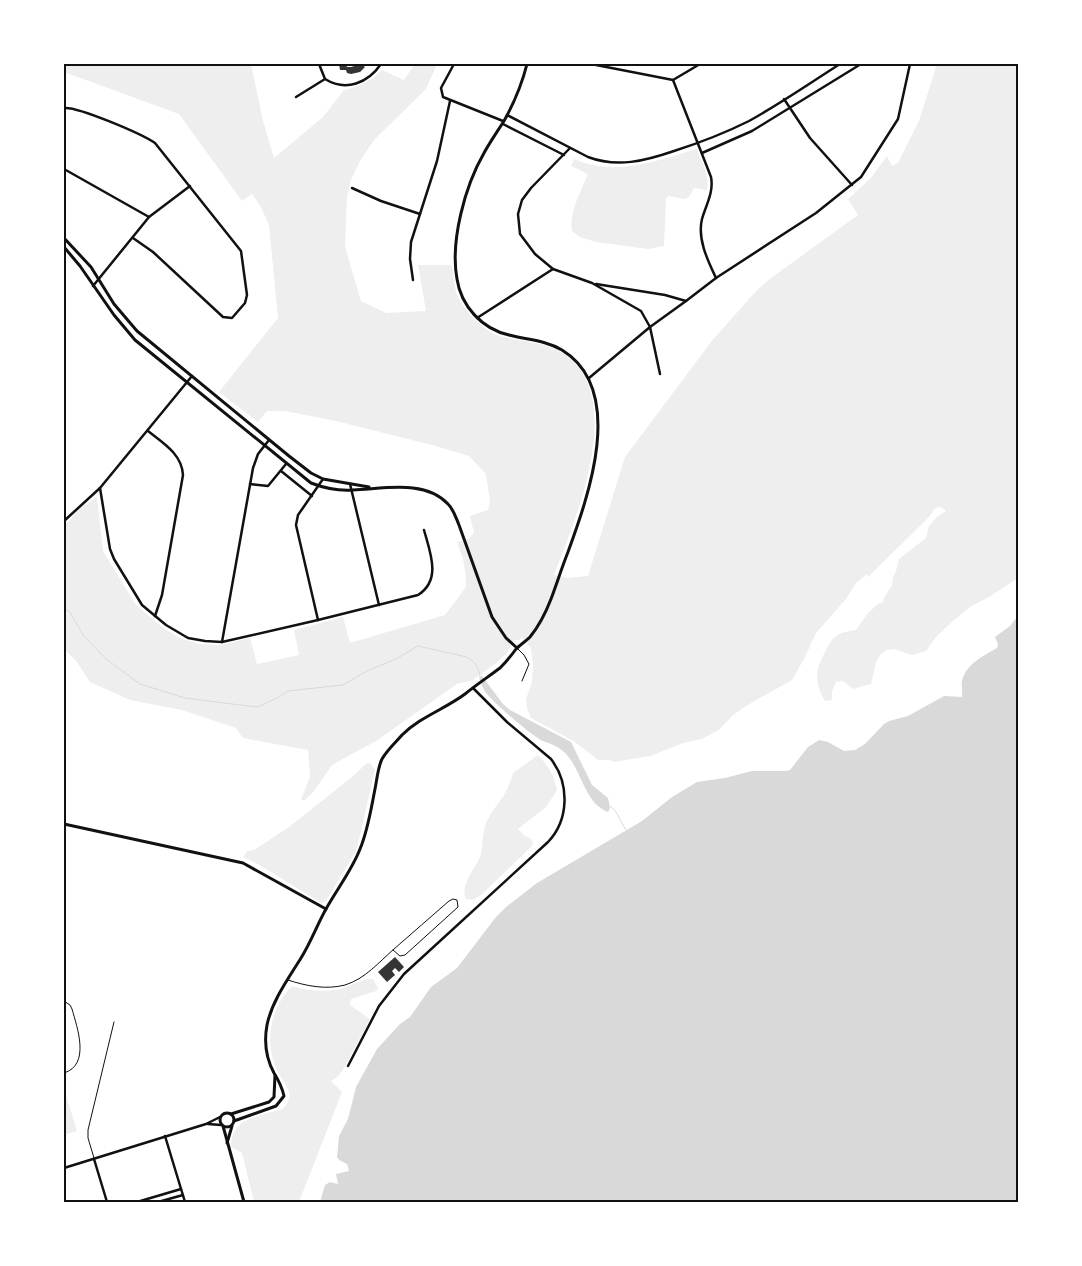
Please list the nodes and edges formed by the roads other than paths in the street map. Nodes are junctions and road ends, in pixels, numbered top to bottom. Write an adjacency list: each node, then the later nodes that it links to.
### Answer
1 (318, 64): 10 (street)
2 (381, 64): 10 (street)
3 (454, 64): 14 (street)
4 (528, 64): 17 (street)
5 (591, 64): 11 (street)
6 (700, 64): 11 (street)
7 (840, 64): 13 (street)
8 (861, 64): 16 (street)
9 (910, 64): 24 (street)
10 (325, 79): 12 (street)
11 (673, 80): 19 (street)
12 (296, 97)
13 (784, 99): 16 (street); 19 (street)
14 (450, 101): 18 (street); 27 (street)
15 (64, 108): 25 (street)
16 (790, 108): 21 (street); 24 (street)
17 (507, 115): 18 (street); 20 (street)
18 (503, 122): 22 (street); 39 (street)
19 (698, 143): 20 (street); 21 (street)
20 (570, 148): 22 (street)
21 (702, 152): 33 (street)
22 (564, 155): 32 (street)
23 (64, 169): 28 (street)
24 (852, 185): 33 (street)
25 (190, 186): 28 (street); 29 (street)
26 (352, 188): 27 (street)
27 (420, 214): 35 (street)
28 (148, 217): 29 (street)
29 (132, 238): 34 (street)
30 (64, 239): 34 (street)
31 (64, 247): 37 (street)
32 (554, 269): 36 (street); 39 (street)
33 (716, 278): 38 (street)
34 (99, 279): 37 (street); 42 (street)
35 (414, 280)
36 (592, 283): 38 (street); 40 (street)
37 (94, 286): 44 (street)
38 (686, 301): 40 (street)
39 (478, 318): 43 (street)
40 (650, 327): 41 (street); 43 (street)
41 (660, 374)
42 (192, 376): 44 (street); 46 (street)
43 (589, 378): 64 (street)
44 (187, 382): 45 (street); 47 (street)
45 (148, 431): 54 (street); 61 (street)
46 (269, 440): 47 (street); 50 (street)
47 (265, 446): 48 (street); 51 (street)
48 (286, 464): 49 (street); 53 (street)
49 (281, 471): 51 (street); 57 (street)
50 (322, 479): 52 (street); 53 (street)
51 (250, 484): 63 (street)
52 (350, 484): 55 (street); 56 (street)
53 (319, 486): 56 (street); 57 (street)
54 (100, 488): 58 (street); 61 (street)
55 (375, 488): 56 (street); 64 (street)
56 (351, 491): 60 (street)
57 (312, 496): 62 (street)
58 (64, 521)
59 (424, 530): 60 (street)
60 (379, 605): 62 (street)
61 (155, 616): 63 (street)
62 (318, 620): 63 (street)
63 (222, 642)
64 (517, 648): 65 (lane); 66 (street)
65 (522, 680)
66 (472, 687): 68 (street); 73 (street)
67 (64, 824): 68 (street)
68 (326, 909): 70 (street)
69 (393, 950): 69 (lane); 70 (lane)
70 (287, 980): 75 (street)
71 (64, 1001): 74 (lane)
72 (114, 1022): 84 (lane)
73 (348, 1066)
74 (64, 1073)
75 (275, 1074): 76 (street); 78 (street)
76 (231, 1114): 77 (street); 78 (street)
77 (220, 1117): 79 (street); 80 (street)
78 (234, 1121): 81 (street)
79 (206, 1124): 80 (street); 82 (street)
80 (222, 1126): 81 (street); 83 (street)
81 (232, 1126): 83 (street)
82 (165, 1136): 84 (street); 86 (street)
83 (227, 1144): 92 (street)
84 (94, 1159): 85 (street); 88 (street)
85 (64, 1168)
86 (181, 1189): 87 (street); 89 (street)
87 (183, 1195): 90 (street); 91 (street)
88 (107, 1202)
89 (137, 1202)
90 (158, 1202)
91 (185, 1202)
92 (244, 1202)

